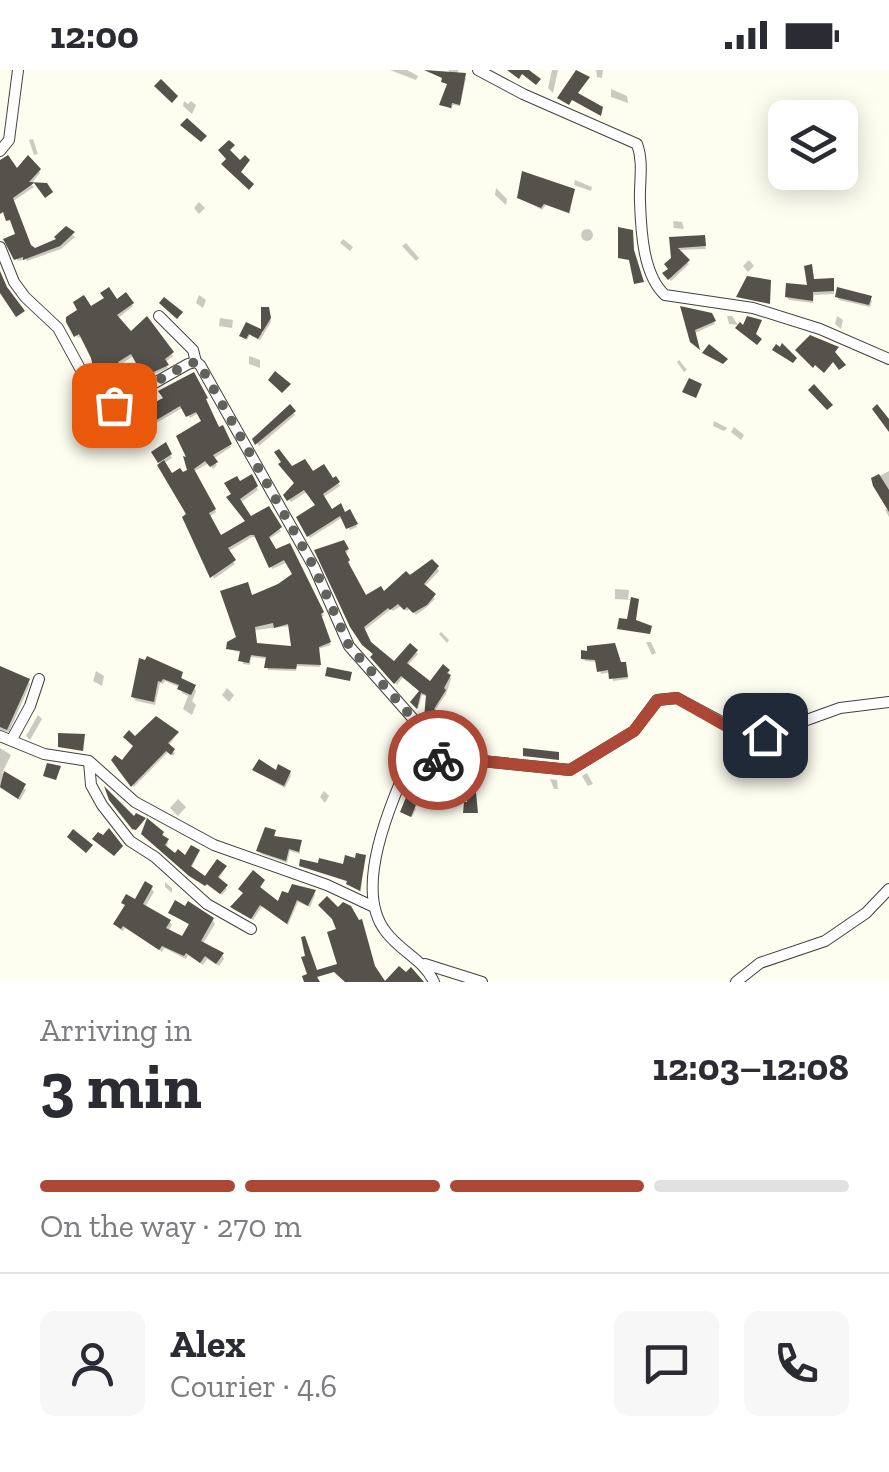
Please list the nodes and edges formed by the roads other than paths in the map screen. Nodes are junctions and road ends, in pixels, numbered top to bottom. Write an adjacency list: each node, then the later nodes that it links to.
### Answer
1 (18, 70): 3 (street)
2 (478, 70): 6 (street)
3 (0, 151)
4 (0, 246): 7 (street)
5 (159, 316): 7 (street)
6 (889, 359)
7 (196, 362): 11 (street)
8 (39, 679): 10 (street)
9 (889, 702): 11 (street)
10 (6, 737): 12 (street)
11 (410, 759): 14 (street)
12 (89, 761): 14 (street); 15 (street)
13 (889, 888): 19 (street)
14 (372, 906): 16 (street)
15 (251, 929)
16 (425, 964): 17 (street); 18 (street)
17 (434, 982)
18 (482, 982)
19 (736, 982)

